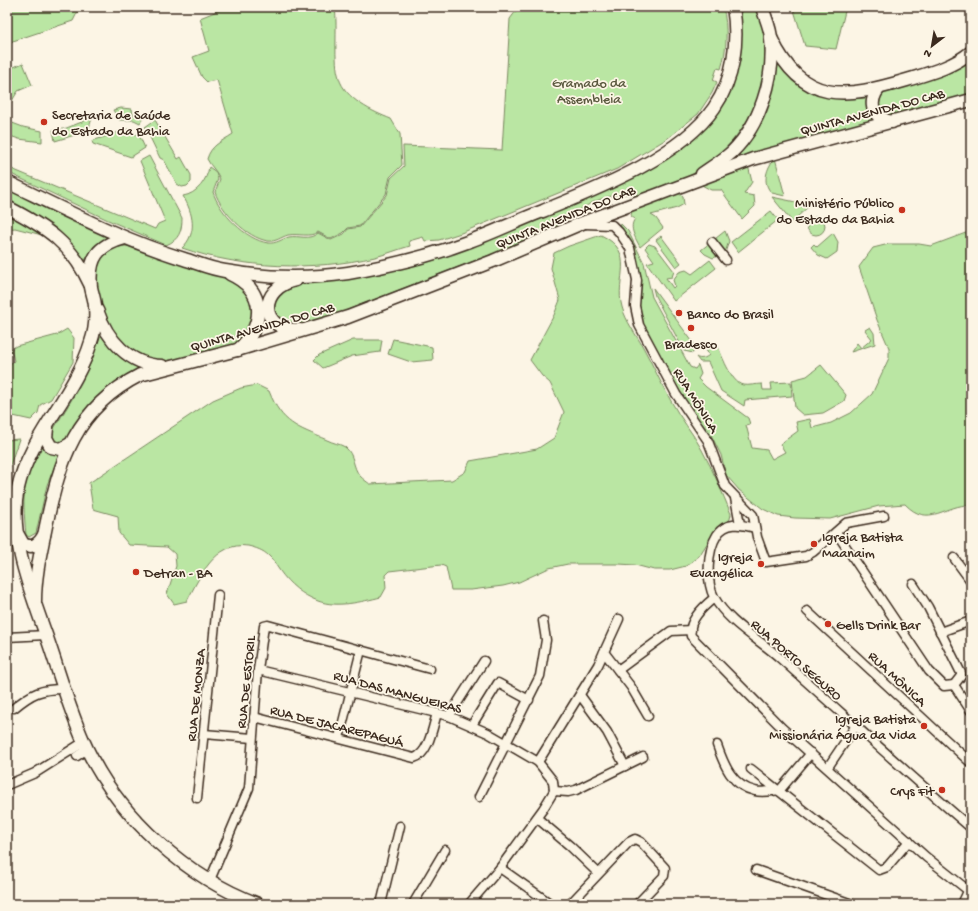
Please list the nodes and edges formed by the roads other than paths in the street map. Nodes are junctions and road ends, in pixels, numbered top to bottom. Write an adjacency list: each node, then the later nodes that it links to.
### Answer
1 (733, 7): 16 (main road, QUINTA AVENIDA DO CAB)
2 (762, 7): 3 (main road)
3 (772, 38): 5 (main road); 9 (main road)
4 (971, 52): 5 (main road)
5 (879, 88): 7 (main road)
6 (971, 100): 7 (main road, QUINTA AVENIDA DO CAB)
7 (892, 122): 9 (main road, QUINTA AVENIDA DO CAB)
8 (7, 182): 12 (main road, QUINTA AVENIDA DO CAB)
9 (683, 186): 11 (main road, QUINTA AVENIDA DO CAB)
10 (7, 207): 17 (main road)
11 (582, 223): 19 (main road, QUINTA AVENIDA DO CAB); 24 (street, RUA MÔNICA)
12 (126, 238): 15 (main road, QUINTA AVENIDA DO CAB); 17 (main road)
13 (712, 242): 14 (street)
14 (726, 260)
15 (223, 271): 16 (main road, QUINTA AVENIDA DO CAB); 20 (main road)
16 (308, 276): 19 (main road)
17 (91, 287): 18 (main road)
18 (95, 306): 21 (main road); 22 (main road)
19 (309, 330): 20 (main road, QUINTA AVENIDA DO CAB)
20 (237, 350): 21 (main road, QUINTA AVENIDA DO CAB)
21 (171, 366): 23 (main road, QUINTA AVENIDA DO CAB)
22 (47, 427): 23 (main road); 29 (main road)
23 (70, 444): 30 (main road, QUINTA AVENIDA DO CAB)
24 (735, 498): 26 (street); 27 (street, RUA MÔNICA)
25 (884, 516): 28 (street)
26 (740, 524): 27 (street); 35 (street)
27 (755, 528): 28 (street, RUA MÔNICA)
28 (836, 532): 51 (street)
29 (17, 533): 30 (main road); 36 (main road)
30 (44, 534): 36 (main road, QUINTA AVENIDA DO CAB)
31 (954, 558): 32 (street)
32 (971, 582)
33 (913, 584): 42 (street)
34 (218, 595): 64 (street, RUA DE MONZA)
35 (714, 598): 41 (street); 63 (street, RUA PORTO SEGURO)
36 (35, 601): 43 (main road)
37 (806, 612): 74 (street, RUA MÔNICA)
38 (619, 619): 46 (street)
39 (543, 621): 55 (street)
40 (971, 621): 42 (street)
41 (691, 630): 50 (street); 70 (street)
42 (940, 632): 51 (street)
43 (46, 635): 44 (street); 52 (main road)
44 (7, 637)
45 (361, 650): 48 (street, RUA DE ESTORIL); 49 (street, RUA DE ESTORIL); 53 (street)
46 (604, 652): 50 (street); 54 (street)
47 (484, 661): 59 (street)
48 (430, 669)
49 (258, 670): 53 (street, RUA DAS MANGUEIRAS); 61 (street, RUA DE ESTORIL)
50 (618, 670): 60 (street)
51 (954, 685): 57 (street)
52 (64, 689): 56 (street); 69 (main road)
53 (351, 691): 58 (street, RUA DAS MANGUEIRAS); 66 (street)
54 (580, 695): 73 (street); 75 (street)
55 (529, 700): 62 (street); 67 (street)
56 (14, 708)
57 (971, 711)
58 (437, 713): 59 (street, RUA DAS MANGUEIRAS); 66 (street, RUA DE JACAREPAGUÁ)
59 (449, 716): 62 (street, RUA DAS MANGUEIRAS)
60 (648, 716)
61 (254, 717): 65 (street, RUA DE ESTORIL); 66 (street, RUA DE JACAREPAGUÁ)
62 (472, 725): 67 (street, RUA DAS MANGUEIRAS)
63 (855, 727): 76 (street); 85 (street, RUA PORTO SEGURO)
64 (204, 734): 65 (street); 82 (street, RUA DE MONZA)
65 (252, 738): 91 (street, RUA DE ESTORIL)
66 (339, 738)
67 (506, 743): 73 (street, RUA DAS MANGUEIRAS); 81 (street)
68 (718, 745): 79 (street)
69 (86, 746): 71 (street); 78 (street); 91 (main road)
70 (812, 753): 76 (street); 79 (street)
71 (77, 756)
72 (643, 757): 75 (street)
73 (538, 762): 80 (street, RUA DAS MANGUEIRAS)
74 (971, 763)
75 (625, 766): 80 (street)
76 (828, 767): 86 (street)
77 (751, 769): 79 (street)
78 (7, 785)
79 (780, 790): 86 (street)
80 (554, 791): 83 (street)
81 (479, 797)
82 (198, 798)
83 (536, 818): 88 (street); 90 (street)
84 (400, 826): 94 (street)
85 (971, 828)
86 (909, 841): 92 (street)
87 (445, 850): 95 (street)
88 (500, 868): 96 (street); 97 (street)
89 (756, 870): 100 (street)
90 (598, 873): 98 (street); 99 (street)
91 (210, 880): 93 (main road)
92 (970, 888): 101 (street)
93 (262, 902)
94 (381, 904)
95 (413, 904)
96 (468, 904)
97 (551, 904)
98 (570, 904)
99 (637, 904)
100 (852, 904)
101 (962, 904)

